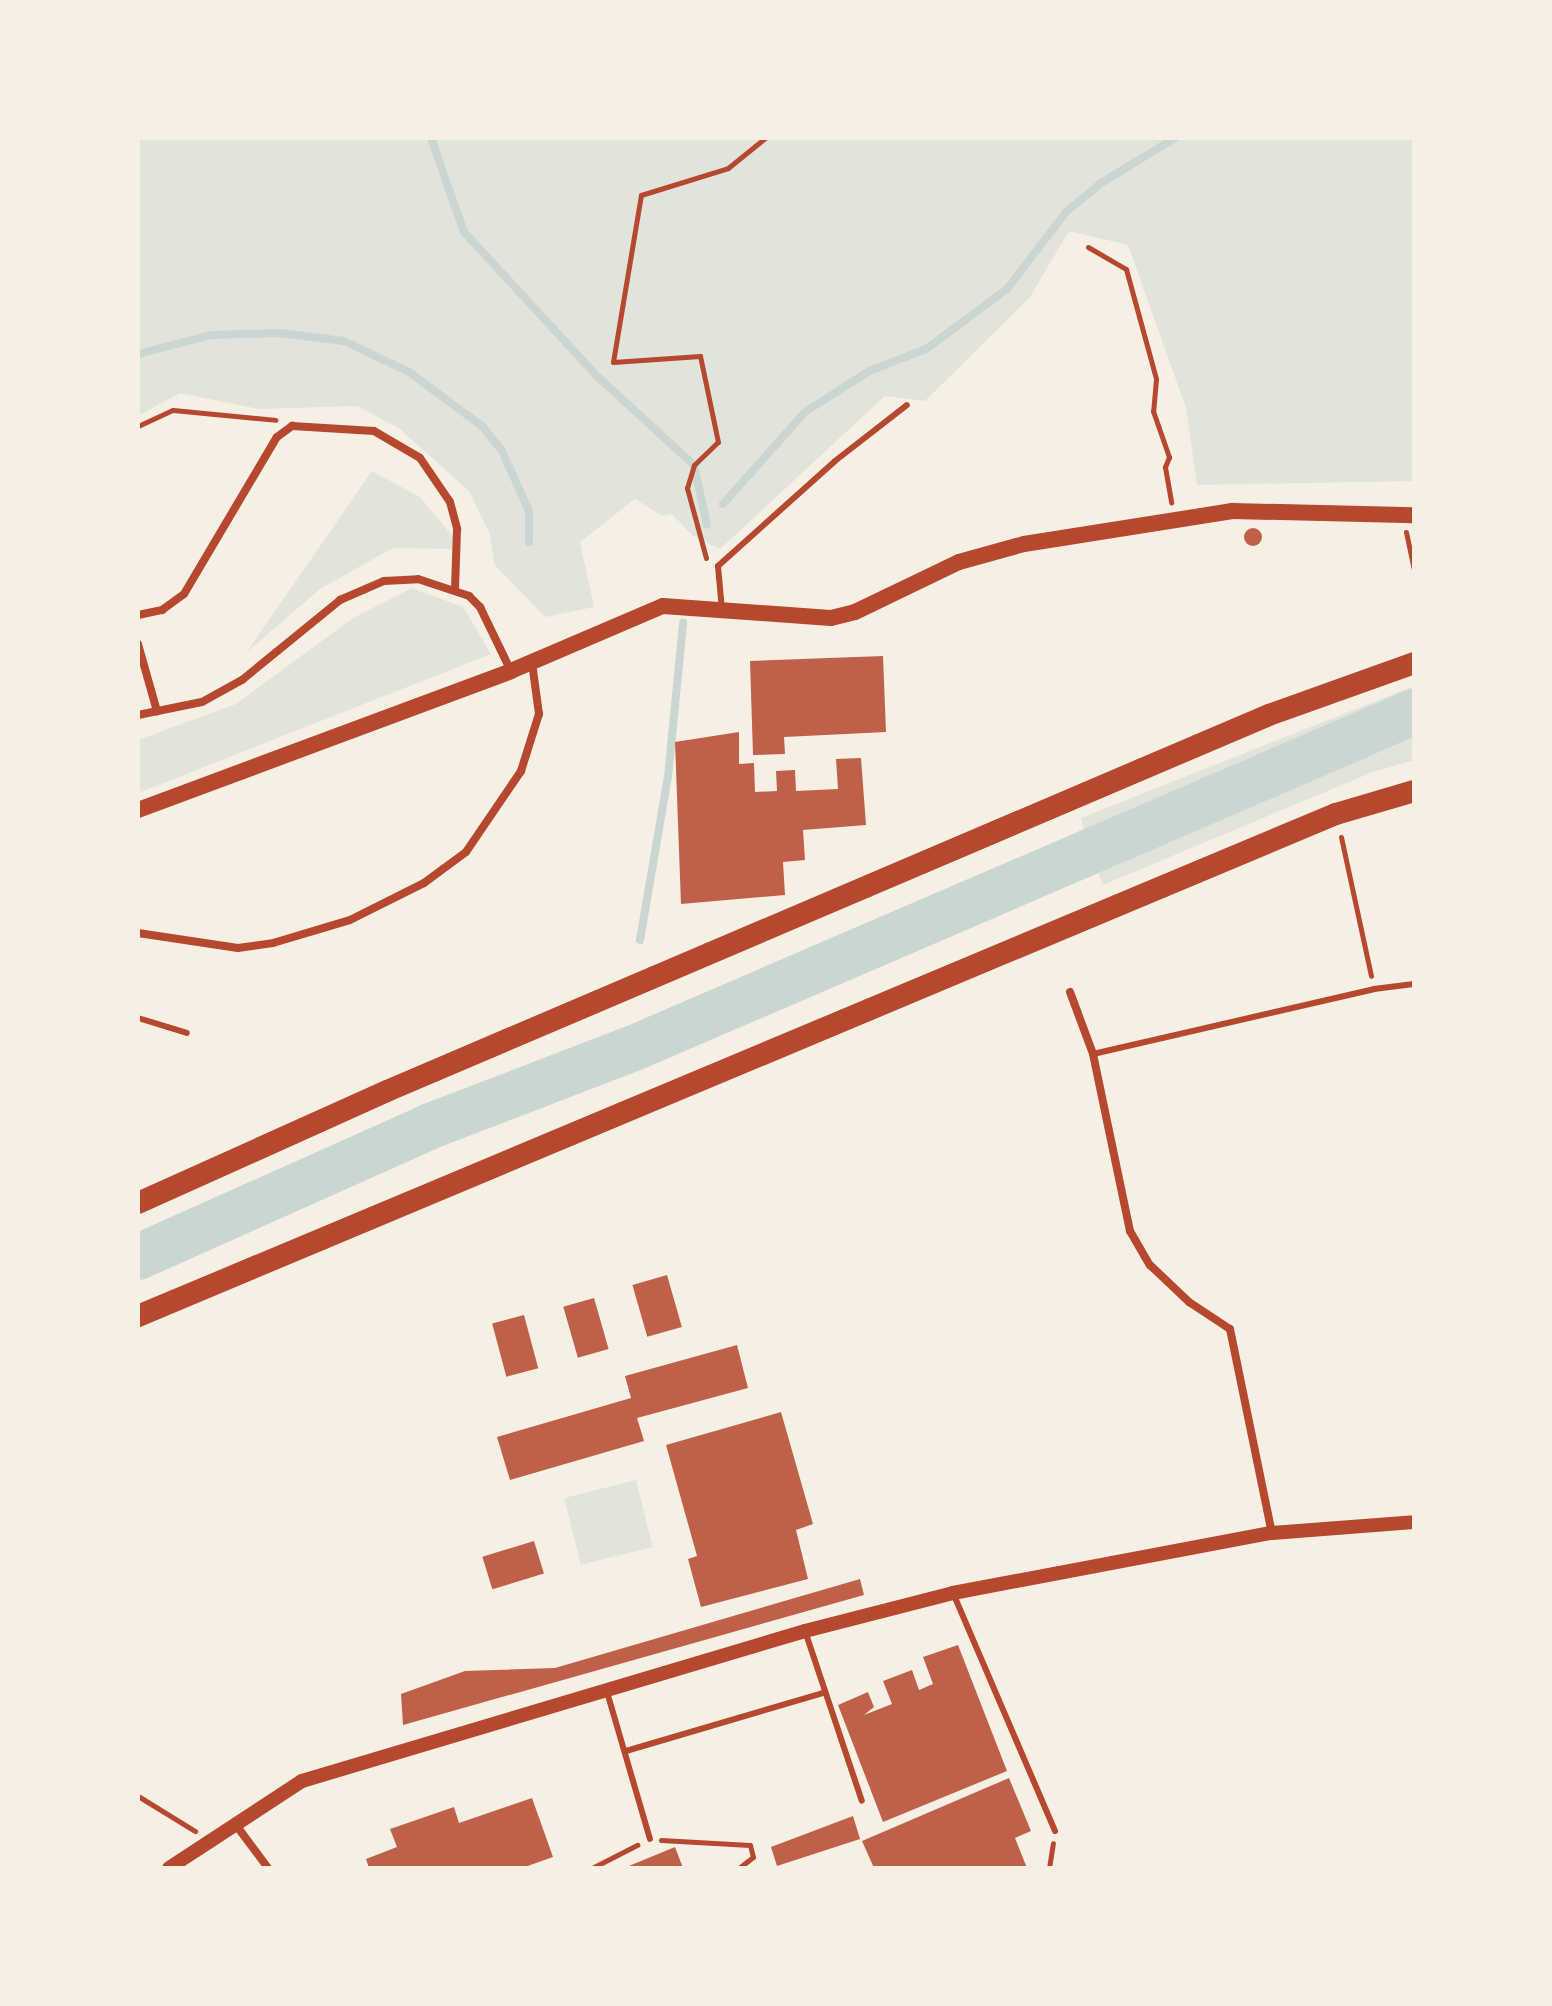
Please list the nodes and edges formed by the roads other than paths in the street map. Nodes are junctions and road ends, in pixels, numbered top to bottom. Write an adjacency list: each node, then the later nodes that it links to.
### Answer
1 (907, 405): 4 (lane)
2 (1414, 515): 4 (main road)
3 (455, 590): 5 (street); 9 (street); 10 (street)
4 (722, 610): 7 (main road)
5 (138, 615)
6 (138, 644): 10 (street)
7 (532, 663): 9 (main road); 14 (street)
8 (1414, 663): 20 (highway)
9 (511, 671): 13 (main road)
10 (157, 711): 11 (street)
11 (138, 715)
12 (1414, 791): 21 (highway)
13 (138, 810)
14 (138, 933)
15 (1414, 984): 19 (lane)
16 (1070, 992): 19 (street)
17 (138, 1018): 18 (lane)
18 (187, 1033)
19 (1093, 1054): 23 (street)
20 (138, 1203)
21 (138, 1316)
22 (1414, 1524): 23 (street)
23 (1272, 1533): 24 (street)
24 (953, 1593): 25 (street); 31 (lane)
25 (805, 1631): 26 (street); 27 (lane)
26 (605, 1689): 28 (lane); 30 (street)
27 (823, 1693): 28 (lane); 29 (lane)
28 (626, 1751): 32 (lane)
29 (862, 1801)
30 (236, 1825): 33 (street); 34 (street)
31 (1055, 1831)
32 (650, 1839)
33 (169, 1868)
34 (268, 1868)

